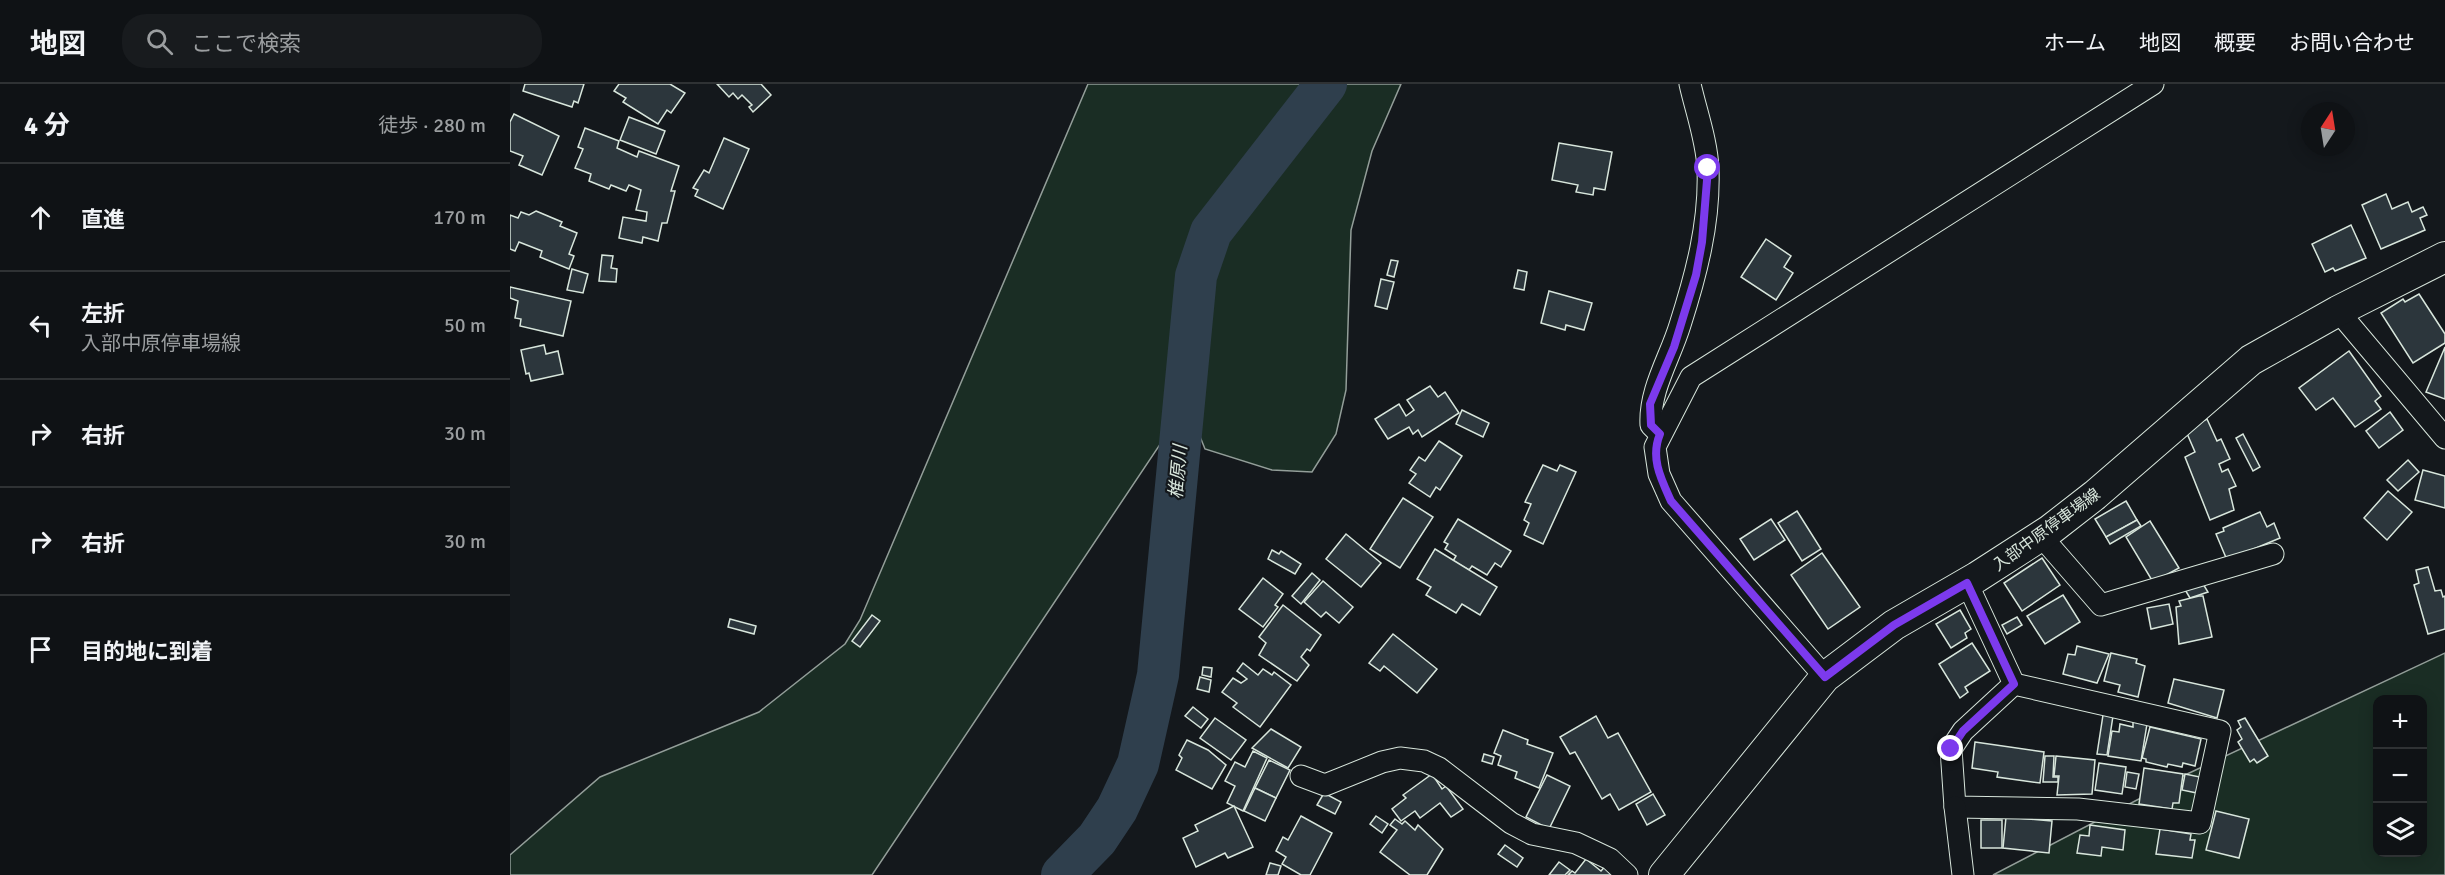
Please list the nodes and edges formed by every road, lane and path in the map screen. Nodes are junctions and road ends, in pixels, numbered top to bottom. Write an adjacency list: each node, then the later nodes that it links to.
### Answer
1 (1690, 84): 5 (street)
2 (2153, 84): 5 (street)
3 (2445, 258): 4 (main road, 入部中原停車場線)
4 (2338, 311): 6 (street); 7 (main road, 入部中原停車場線)
5 (1660, 434): 10 (street)
6 (2445, 438)
7 (2041, 536): 8 (street); 9 (main road, 入部中原停車場線)
8 (2273, 554)
9 (1967, 583): 10 (main road, 入部中原停車場線); 11 (street)
10 (1825, 677): 15 (main road, 入部中原停車場線)
11 (2014, 684): 13 (street); 13 (street)
12 (1301, 776): 14 (street)
13 (1955, 807): 16 (street)
14 (1627, 875)
15 (1664, 875)
16 (1963, 875)

